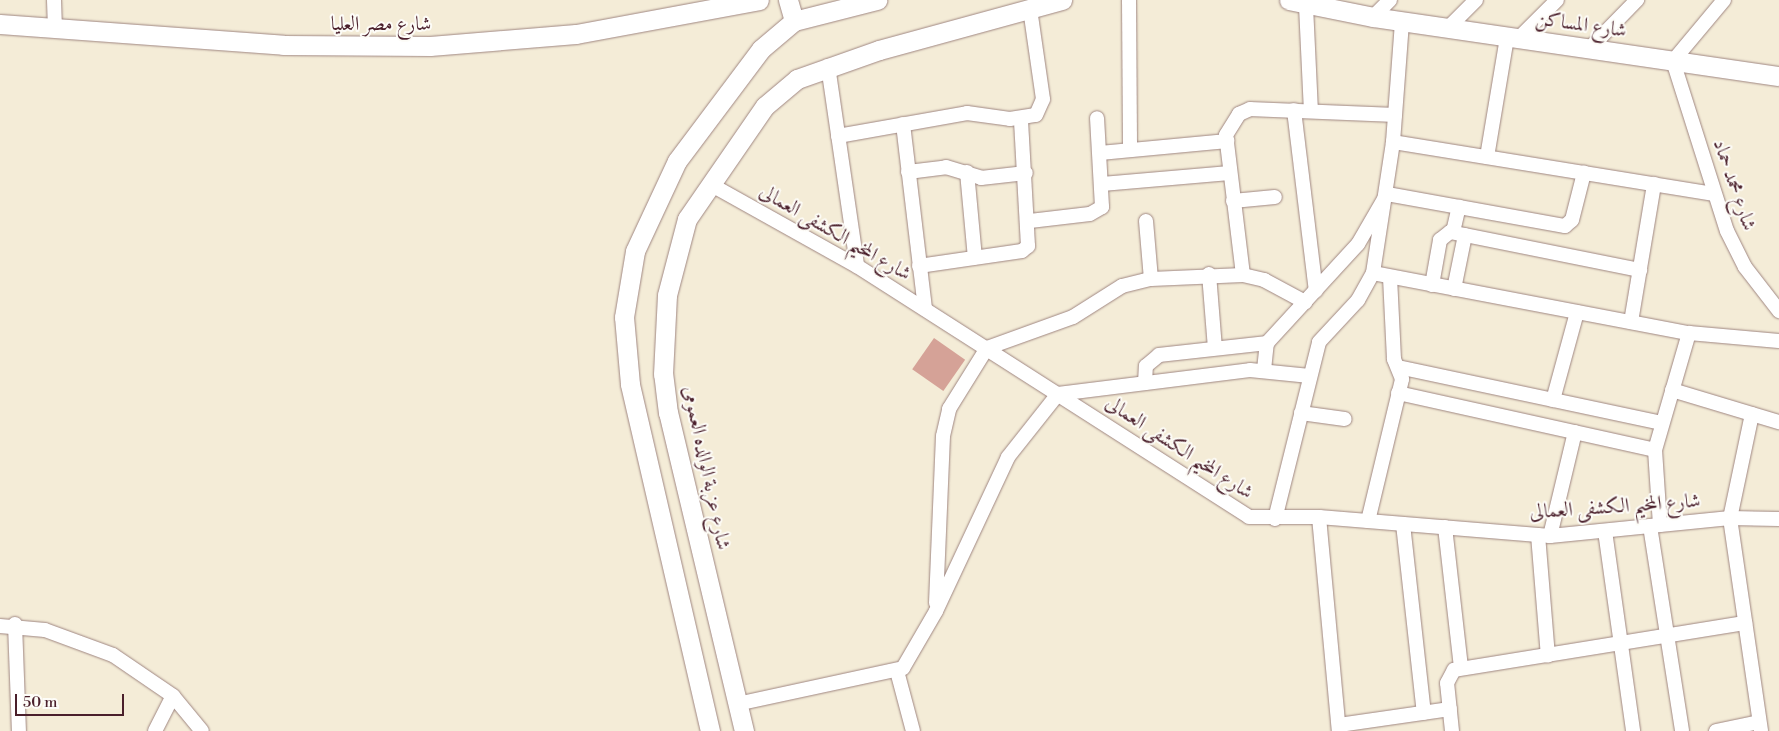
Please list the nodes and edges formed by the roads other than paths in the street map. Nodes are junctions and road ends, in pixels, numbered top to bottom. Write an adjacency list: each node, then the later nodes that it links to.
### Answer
1 (54, 0): 18 (street)
2 (759, 0): 18 (street, شارع مصر العليا)
3 (788, 0): 15 (street)
4 (877, 0): 15 (street)
5 (1062, 0): 13 (street, شارع عزبة الوالده العمومى)
6 (1129, 0): 34 (street)
7 (1390, 0): 14 (street)
8 (1476, 0): 19 (street)
9 (1557, 0): 20 (street)
10 (1637, 0): 21 (street)
11 (1724, 0): 22 (street)
12 (1305, 3): 14 (street, شارع المساكن); 26 (street)
13 (1023, 7): 23 (street, شارع عزبة الوالده العمومى); 29 (street)
14 (1373, 18): 16 (street, شارع المساكن)
15 (794, 22): 86 (street)
16 (1402, 22): 19 (street, شارع المساكن); 27 (street)
17 (0, 24): 18 (street, شارع مصر العليا)
18 (55, 28)
19 (1447, 29): 20 (street, شارع المساكن)
20 (1512, 38): 21 (street, شارع المساكن); 36 (street)
21 (1589, 50): 22 (street, شارع المساكن)
22 (1673, 61): 24 (street, شارع المساكن); 46 (street, شارع محمد حماد)
23 (828, 66): 31 (street); 42 (street, شارع عزبة الوالده العمومى)
24 (1779, 76)
25 (1294, 110): 26 (street); 32 (street); 64 (street)
26 (1311, 111): 27 (street)
27 (1395, 115): 33 (street)
28 (1097, 118): 35 (street)
29 (1022, 119): 30 (street); 39 (street)
30 (903, 124): 31 (street); 37 (street)
31 (838, 136): 54 (street)
32 (1227, 141): 34 (street); 40 (street)
33 (1393, 142): 36 (street); 45 (street)
34 (1130, 150): 35 (street)
35 (1100, 153): 43 (street)
36 (1487, 157): 41 (street)
37 (908, 172): 38 (street); 55 (street)
38 (967, 172): 39 (street); 53 (street)
39 (1026, 173): 50 (street)
40 (1230, 173): 43 (street); 48 (street)
41 (1584, 173): 44 (street); 49 (street)
42 (710, 184): 54 (street, شارع المخيم الكشفى العمالى); 83 (street, شارع عزبة الوالده العمومى)
43 (1102, 184): 50 (street)
44 (1654, 184): 46 (street); 56 (street)
45 (1387, 194): 49 (street); 57 (street); 64 (street)
46 (1714, 194): 67 (street, شارع محمد حماد)
47 (1275, 197): 48 (street)
48 (1233, 201): 59 (street)
49 (1459, 208): 52 (street)
50 (1030, 221): 53 (street)
51 (1146, 221): 61 (street)
52 (1459, 234): 56 (street); 62 (street); 63 (street)
53 (975, 258): 55 (street)
54 (858, 266): 66 (street, شارع المخيم الكشفى العمالى)
55 (919, 266): 66 (street)
56 (1640, 270): 69 (street)
57 (1373, 273): 60 (street); 77 (street)
58 (1209, 274): 59 (street); 61 (street); 74 (street)
59 (1242, 276): 65 (street)
60 (1390, 277): 62 (street); 75 (street)
61 (1151, 278): 73 (street)
62 (1432, 285): 63 (street)
63 (1454, 289): 68 (street)
64 (1316, 291): 65 (street)
65 (1305, 302): 72 (street)
66 (925, 309): 73 (street, شارع المخيم الكشفى العمالى)
67 (1779, 311)
68 (1577, 312): 69 (street); 82 (street)
69 (1631, 322): 70 (street)
70 (1689, 333): 71 (street); 79 (street)
71 (1779, 341)
72 (1267, 343): 74 (street); 76 (street)
73 (987, 348): 81 (street, شارع المخيم الكشفى العمالى); 102 (street)
74 (1215, 348): 78 (street)
75 (1398, 367): 80 (street); 82 (street)
76 (1264, 370): 77 (street); 78 (street)
77 (1310, 376): 84 (street)
78 (1145, 383): 81 (street)
79 (1672, 390): 85 (street); 89 (street)
80 (1398, 393): 90 (street); 96 (street)
81 (1058, 394): 94 (street, شارع المخيم الكشفى العمالى); 102 (street)
82 (1553, 400): 89 (street)
83 (668, 413): 86 (street); 103 (street, شارع عزبة الوالده العمومى)
84 (1301, 413): 87 (street); 94 (street)
85 (1752, 414): 88 (street); 93 (street)
86 (638, 420): 107 (street)
87 (1344, 420)
88 (1779, 422)
89 (1661, 423): 91 (street)
90 (1575, 432): 91 (street); 101 (street)
91 (1655, 450): 98 (street)
92 (1319, 517): 94 (street, شارع المخيم الكشفى العمالى); 96 (street, شارع المخيم الكشفى العمالى); 118 (street)
93 (1730, 518): 95 (street, شارع المخيم الكشفى العمالى); 98 (street, شارع المخيم الكشفى العمالى); 104 (street)
94 (1275, 519)
95 (1779, 519)
96 (1368, 521): 97 (street, شارع المخيم الكشفى العمالى)
97 (1403, 524): 99 (street, شارع المخيم الكشفى العمالى); 116 (street)
98 (1655, 526): 100 (street, شارع المخيم الكشفى العمالى); 108 (street)
99 (1445, 527): 101 (street, شارع المخيم الكشفى العمالى); 111 (street)
100 (1605, 531): 101 (street, شارع المخيم الكشفى العمالى); 109 (street)
101 (1544, 536): 110 (street)
102 (936, 611): 112 (street)
103 (717, 619): 107 (street); 114 (street, شارع عزبة الوالده العمومى)
104 (1744, 623): 108 (street); 117 (street)
105 (15, 624): 106 (street); 113 (street); 119 (street)
106 (0, 626)
107 (686, 626): 122 (street)
108 (1667, 636): 109 (street); 127 (street)
109 (1621, 646): 110 (street); 126 (street)
110 (1548, 656): 111 (street)
111 (1461, 668): 115 (street)
112 (898, 671): 114 (street); 124 (street)
113 (174, 696): 120 (street); 121 (street)
114 (738, 704): 123 (street, شارع عزبة الوالده العمومى)
115 (1450, 709): 116 (street); 125 (street)
116 (1424, 713): 118 (street)
117 (1760, 726): 128 (street)
118 (1339, 728)
119 (19, 731)
120 (155, 731)
121 (202, 731)
122 (710, 731)
123 (744, 731)
124 (913, 731)
125 (1452, 731)
126 (1633, 731)
127 (1682, 731)
128 (1716, 731)

